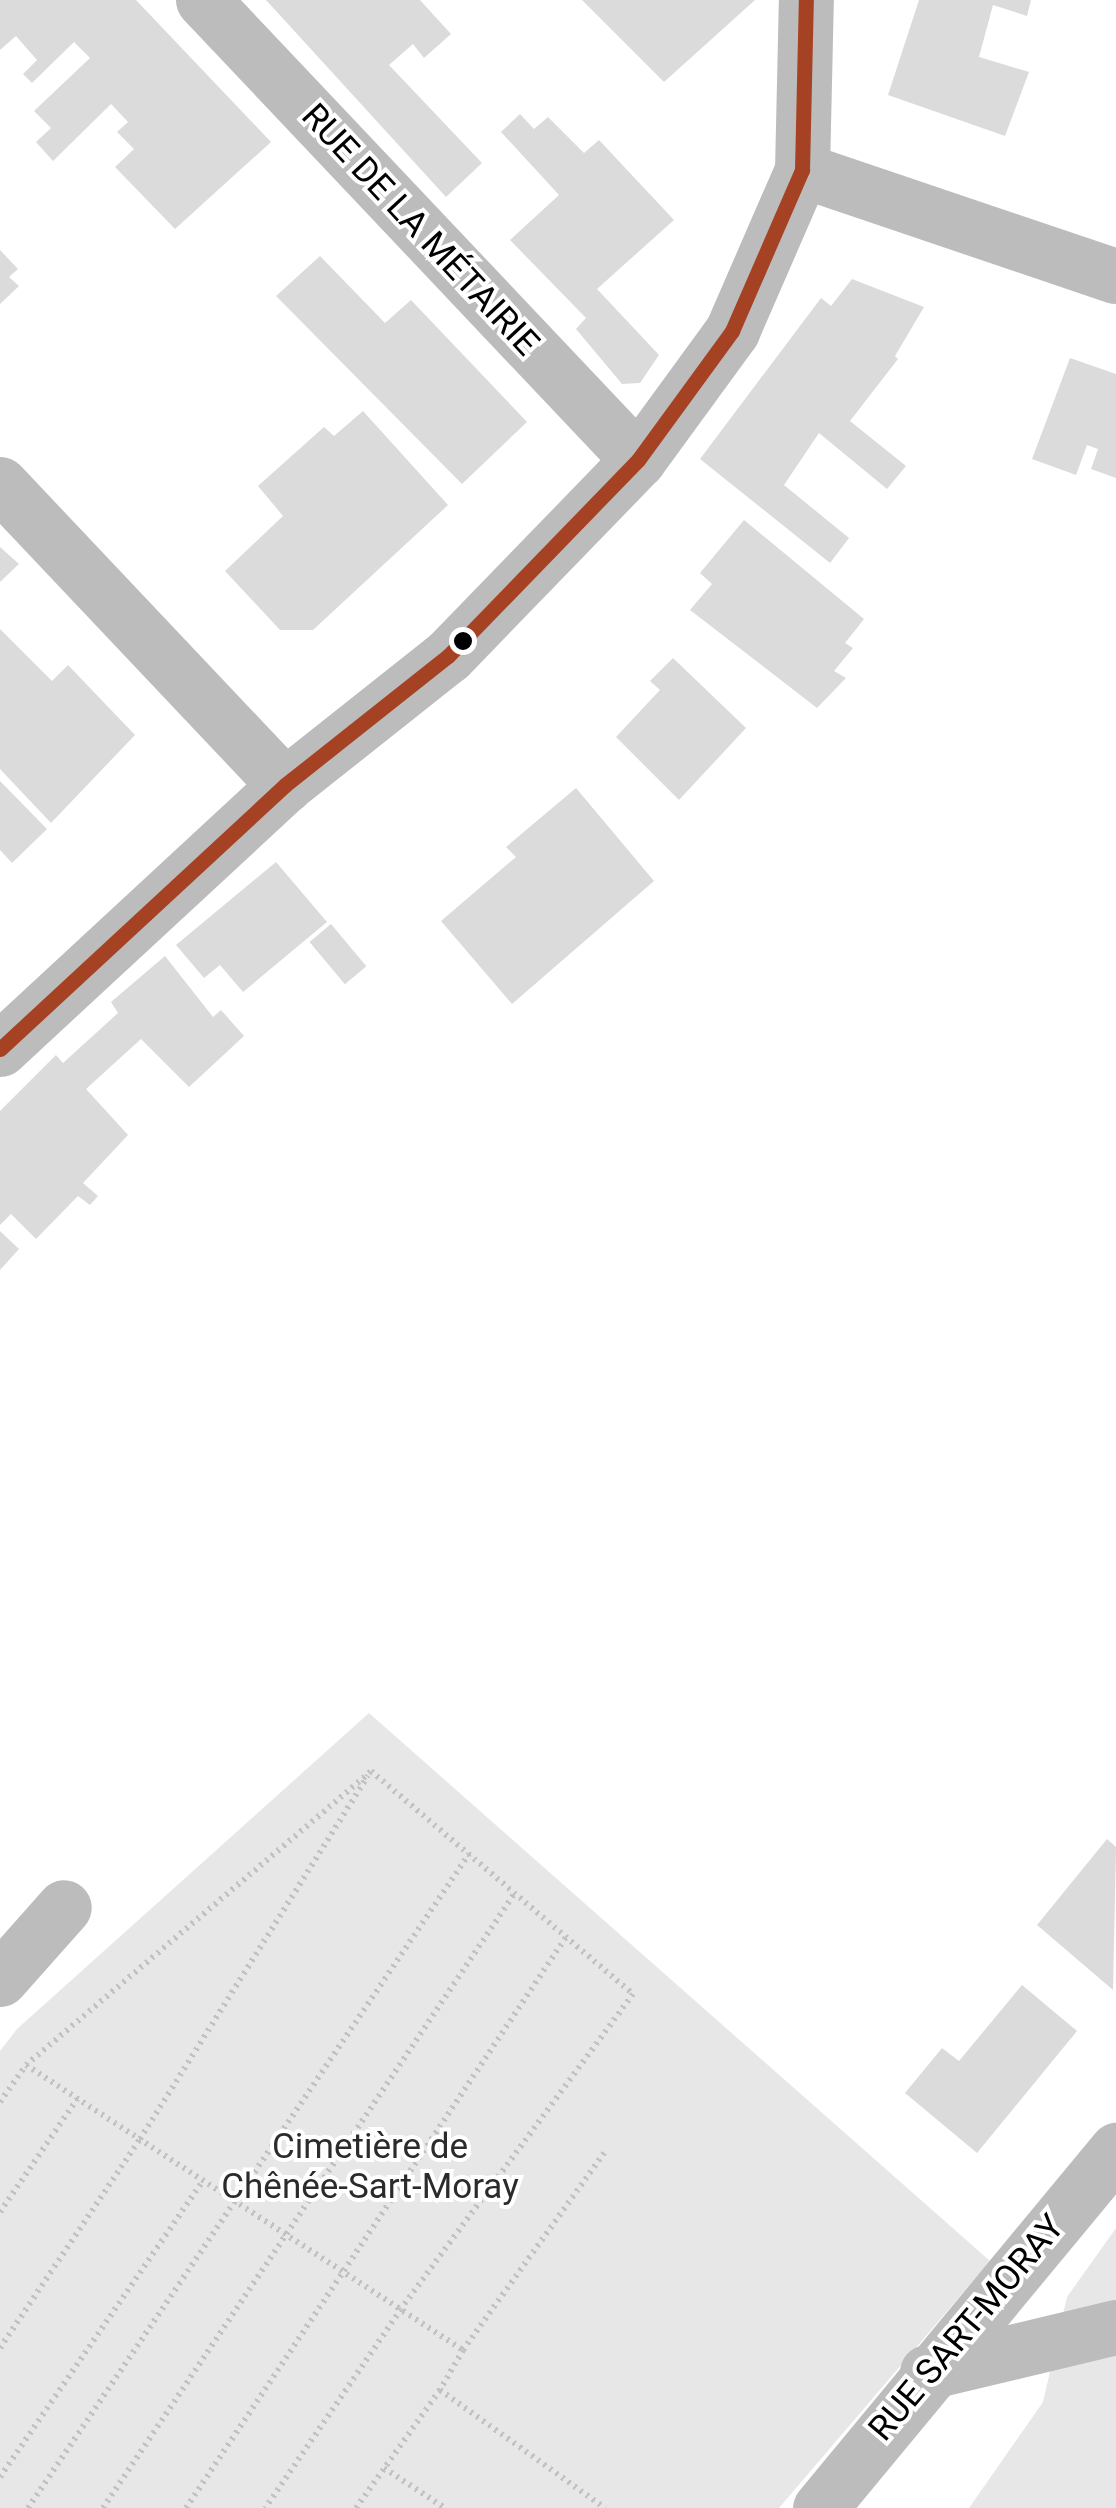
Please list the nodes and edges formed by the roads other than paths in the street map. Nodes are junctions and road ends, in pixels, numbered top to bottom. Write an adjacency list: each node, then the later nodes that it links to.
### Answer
1 (203, 0): 5 (street, RUE DE LA MÉTAIRIE)
2 (806, 0): 3 (street)
3 (802, 170): 4 (street); 5 (street)
4 (1116, 276)
5 (638, 460): 7 (street)
6 (0, 484): 7 (street)
7 (285, 785): 8 (street)
8 (0, 1049)
9 (64, 1907): 10 (street)
10 (0, 1979)
11 (1116, 2150): 13 (street, RUE SART-MORAY)
12 (1116, 2327): 13 (street)
13 (927, 2372): 14 (street, RUE SART-MORAY)
14 (820, 2508)

